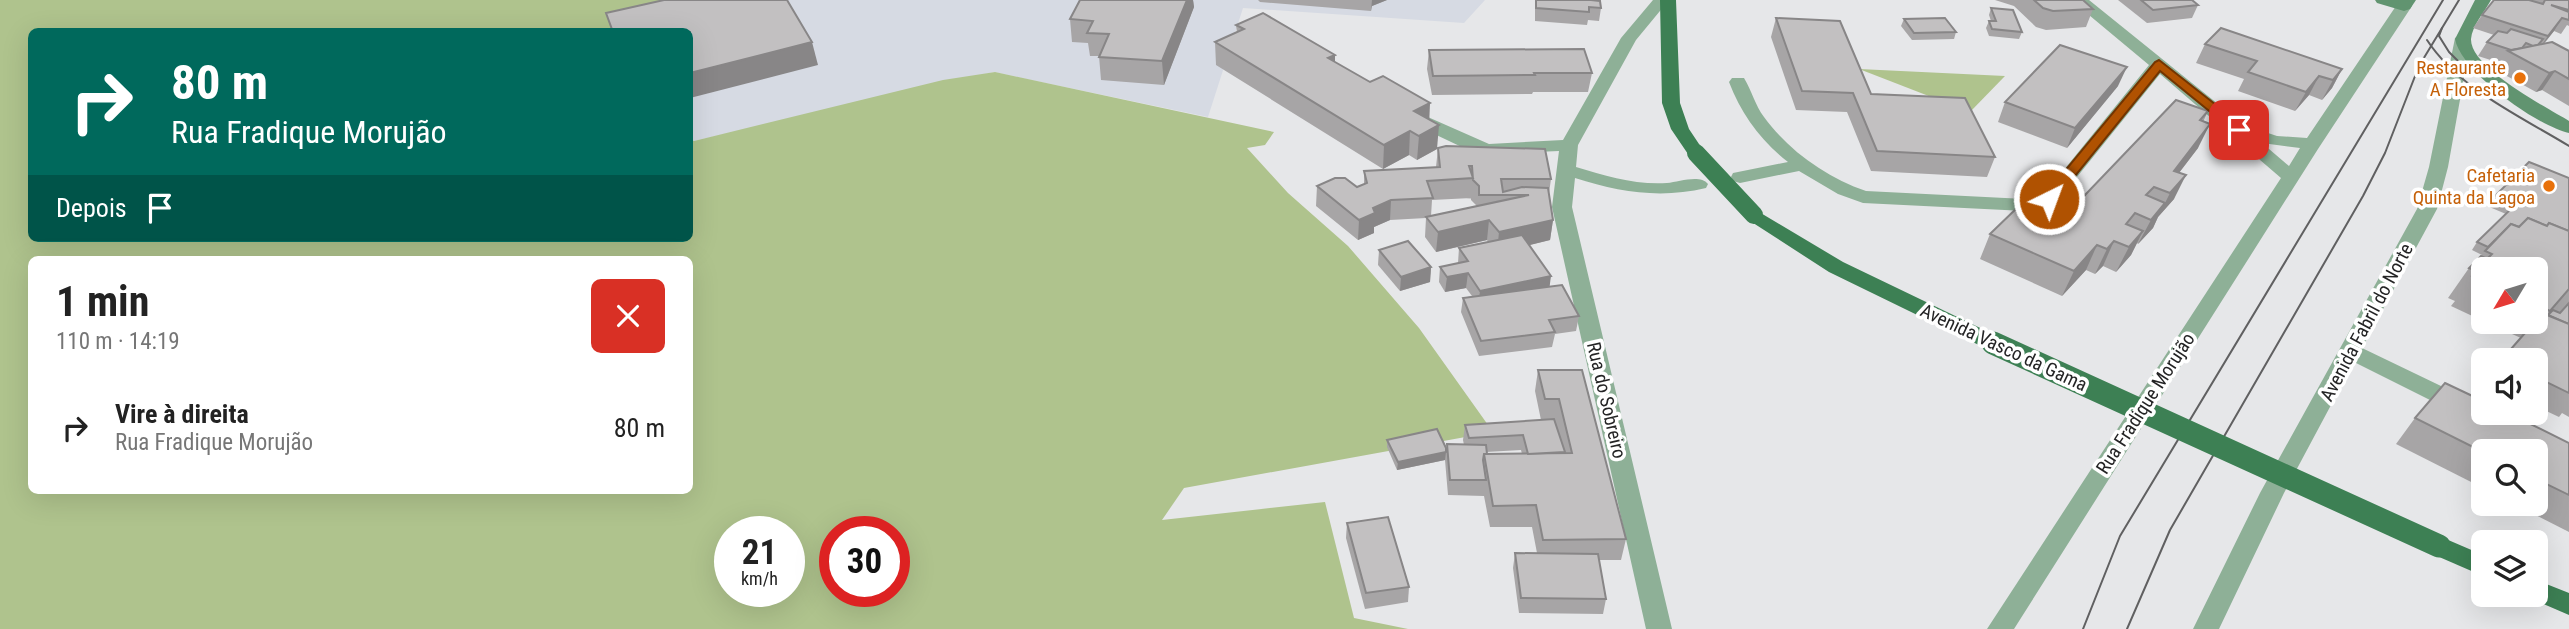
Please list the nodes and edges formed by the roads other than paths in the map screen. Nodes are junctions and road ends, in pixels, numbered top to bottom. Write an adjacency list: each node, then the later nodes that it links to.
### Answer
1 (1661, 0): 7 (street, Rua do Sobreiro)
2 (1668, 0): 9 (main road, Avenida Vasco da Gama)
3 (2079, 0): 10 (street)
4 (2383, 0): 6 (street)
5 (2483, 0): 8 (street, Avenida Fabril do Norte)
6 (2406, 3): 15 (street)
7 (1629, 38): 9 (street); 16 (street, Rua do Sobreiro)
8 (2463, 38): 13 (street); 22 (street, Avenida Fabril do Norte)
9 (1669, 41): 24 (main road, Avenida Vasco da Gama, bridge)
10 (2159, 64): 14 (street); 17 (street)
11 (1738, 82): 17 (street)
12 (1399, 110): 16 (street)
13 (2569, 128)
14 (2239, 130): 15 (street); 20 (street)
15 (2312, 144): 20 (street, Rua Fradique Morujão)
16 (1569, 145): 18 (street, Rua do Sobreiro)
17 (1802, 165): 19 (street)
18 (1567, 170): 21 (street); 27 (street, Rua do Sobreiro)
19 (1740, 177)
20 (2292, 177): 28 (street, Rua Fradique Morujão)
21 (1699, 184)
22 (2352, 352): 23 (street); 29 (street, Avenida Fabril do Norte)
23 (2471, 411)
24 (2471, 561)
25 (2548, 596): 26 (main road)
26 (2569, 606)
27 (1659, 629)
28 (2000, 629)
29 (2206, 629)

